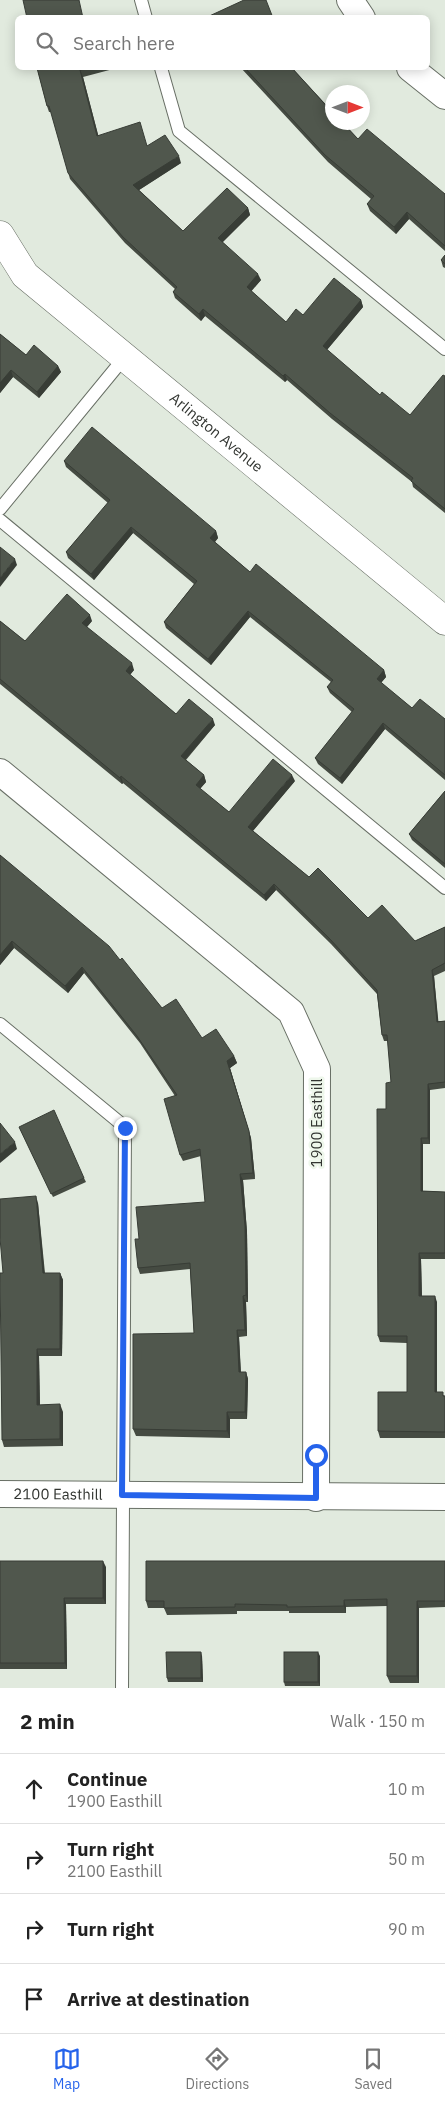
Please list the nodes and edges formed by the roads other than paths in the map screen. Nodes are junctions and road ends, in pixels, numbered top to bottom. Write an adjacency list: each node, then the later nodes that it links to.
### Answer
1 (142, 0): 3 (lane)
2 (350, 0): 4 (street)
3 (145, 15)
4 (360, 15)
5 (162, 70): 9 (lane)
6 (412, 70): 7 (street)
7 (445, 96)
8 (0, 235): 10 (street, Arlington Avenue)
9 (445, 349)
10 (124, 358): 11 (lane); 13 (street, Arlington Avenue)
11 (0, 509)
12 (0, 520): 15 (lane)
13 (445, 621)
14 (0, 772): 20 (street, 1900 Easthill)
15 (445, 888)
16 (0, 1024): 18 (lane)
17 (0, 1494): 18 (street, 2100 Easthill)
18 (122, 1495): 20 (street, 2100 Easthill); 21 (lane)
19 (445, 1497): 20 (street, 2100 Easthill)
20 (316, 1498)
21 (122, 1688)

